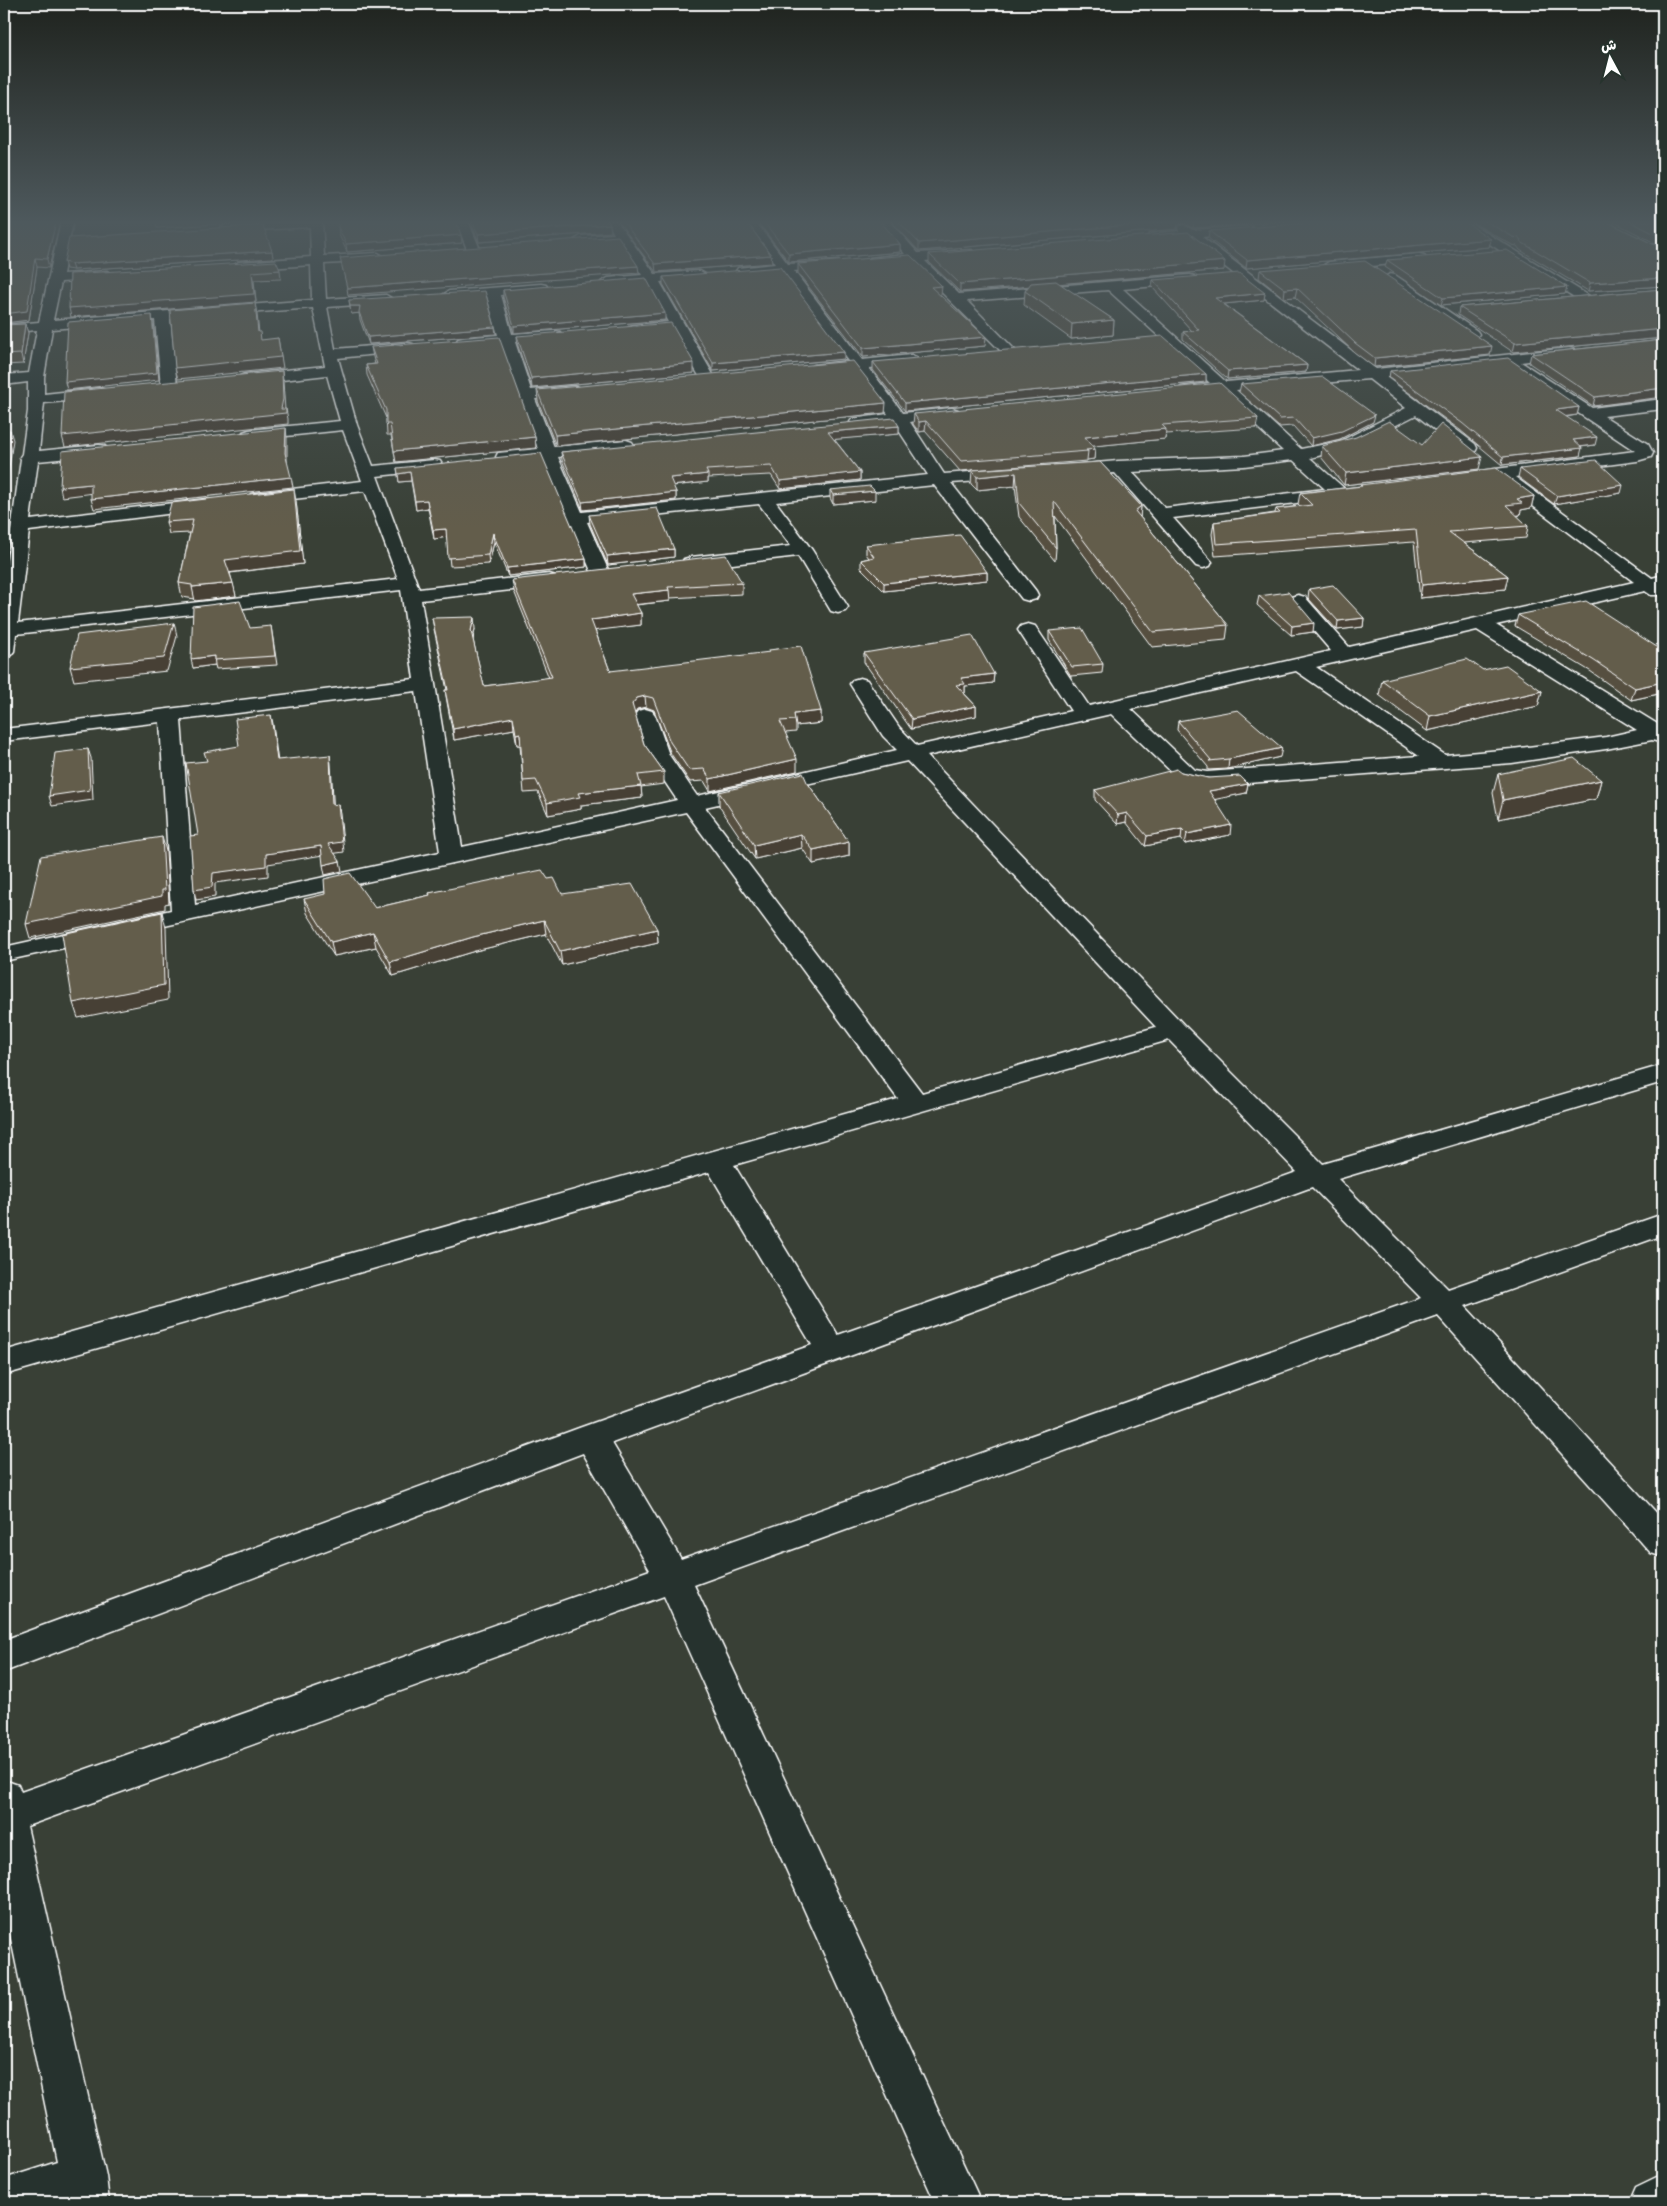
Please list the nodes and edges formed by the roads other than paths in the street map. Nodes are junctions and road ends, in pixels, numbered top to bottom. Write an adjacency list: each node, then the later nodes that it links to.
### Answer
1 (56, 324): 10 (street)
2 (163, 324): 36 (street)
3 (324, 324): 22 (street)
4 (501, 324): 17 (street)
5 (828, 324): 25 (street)
6 (985, 324): 21 (street)
7 (1152, 324): 15 (street)
8 (1306, 324): 28 (street)
9 (1458, 324): 24 (street)
10 (44, 325): 12 (street); 29 (street)
11 (678, 326): 13 (street); 31 (street)
12 (4, 329)
13 (621, 330)
14 (572, 334): 17 (street)
15 (1165, 336): 16 (street); 37 (street)
16 (1146, 338)
17 (505, 339): 18 (street); 42 (street)
18 (446, 344)
19 (427, 345): 22 (street)
20 (1583, 350): 24 (street)
21 (990, 353)
22 (330, 354): 26 (street)
23 (925, 358): 25 (street)
24 (1506, 358): 28 (street); 47 (street)
25 (859, 364): 27 (street); 48 (street)
26 (335, 370): 33 (street); 50 (street)
27 (802, 370)
28 (1370, 374): 37 (street); 45 (street)
29 (36, 377): 32 (street); 43 (street)
30 (726, 377): 31 (street)
31 (708, 378): 34 (street)
32 (4, 380)
33 (228, 380)
34 (688, 380)
35 (188, 384): 36 (street)
36 (169, 386): 38 (street)
37 (1222, 386): 40 (street); 57 (street)
38 (150, 388)
39 (593, 389): 42 (street)
40 (1173, 391)
41 (112, 392): 43 (street)
42 (526, 395): 56 (street)
43 (37, 399): 51 (street)
44 (1663, 404): 47 (street)
45 (1418, 408): 57 (street); 64 (street)
46 (968, 412): 48 (street)
47 (1590, 413): 64 (street)
48 (899, 418): 49 (street); 66 (street)
49 (840, 424)
50 (349, 425): 53 (street); 65 (street)
51 (32, 430): 52 (street); 58 (street)
52 (13, 432)
53 (232, 436)
54 (645, 443): 56 (street)
55 (116, 448): 58 (street)
56 (547, 453): 59 (street); 74 (street)
57 (1298, 456): 61 (street); 69 (street)
58 (28, 457): 75 (street)
59 (490, 459)
60 (452, 463): 65 (street)
61 (1118, 466): 62 (street); 73 (street)
62 (1050, 471)
63 (1023, 473): 66 (street)
64 (1499, 474): 67 (street); 83 (street)
65 (368, 478): 71 (street); 84 (street)
66 (940, 479): 70 (street); 85 (street)
67 (1452, 480)
68 (1358, 491): 69 (street)
69 (1339, 493): 73 (street)
70 (764, 498): 74 (street); 76 (street)
71 (244, 500)
72 (225, 502): 75 (street)
73 (1160, 514): 77 (street)
74 (577, 518): 80 (street)
75 (22, 526): 89 (street)
76 (803, 550): 78 (street); 87 (street)
77 (1203, 562)
78 (669, 566)
79 (621, 572): 80 (street)
80 (602, 574): 81 (street)
81 (582, 576)
82 (564, 578): 84 (street)
83 (1658, 586): 88 (street)
84 (410, 589): 89 (street); 94 (street)
85 (1029, 595)
86 (1298, 601): 92 (street)
87 (838, 606)
88 (1478, 622): 92 (street); 100 (street)
89 (5, 630): 91 (street)
90 (1028, 630): 97 (street)
91 (4, 651)
92 (1343, 654): 93 (street)
93 (1299, 664): 96 (street); 103 (street)
94 (424, 684): 98 (street); 105 (street)
95 (860, 684): 102 (street)
96 (1116, 706): 97 (street); 103 (street)
97 (1083, 713): 102 (street)
98 (170, 715): 101 (street); 106 (street)
99 (645, 715): 104 (street)
100 (1661, 734): 103 (street)
101 (4, 735)
102 (912, 754): 104 (street); 108 (street)
103 (1440, 761)
104 (691, 804): 105 (street); 110 (street)
105 (452, 856): 106 (street)
106 (184, 916): 107 (street)
107 (4, 954)
108 (1174, 1030): 110 (street); 112 (street)
109 (1663, 1074): 112 (street)
110 (916, 1104): 111 (street)
111 (717, 1161): 115 (street); 116 (street)
112 (1317, 1175): 114 (street); 115 (street)
113 (1663, 1224): 114 (street)
114 (1443, 1302): 118 (street); 119 (street)
115 (831, 1350): 117 (street)
116 (4, 1363)
117 (591, 1437): 119 (street); 120 (street)
118 (1663, 1543)
119 (674, 1577): 121 (street); 125 (street)
120 (4, 1656)
121 (4, 1810): 122 (street)
122 (84, 2189): 124 (street)
123 (1663, 2196): 126 (street)
124 (4, 2202)
125 (958, 2202)
126 (1652, 2202)

